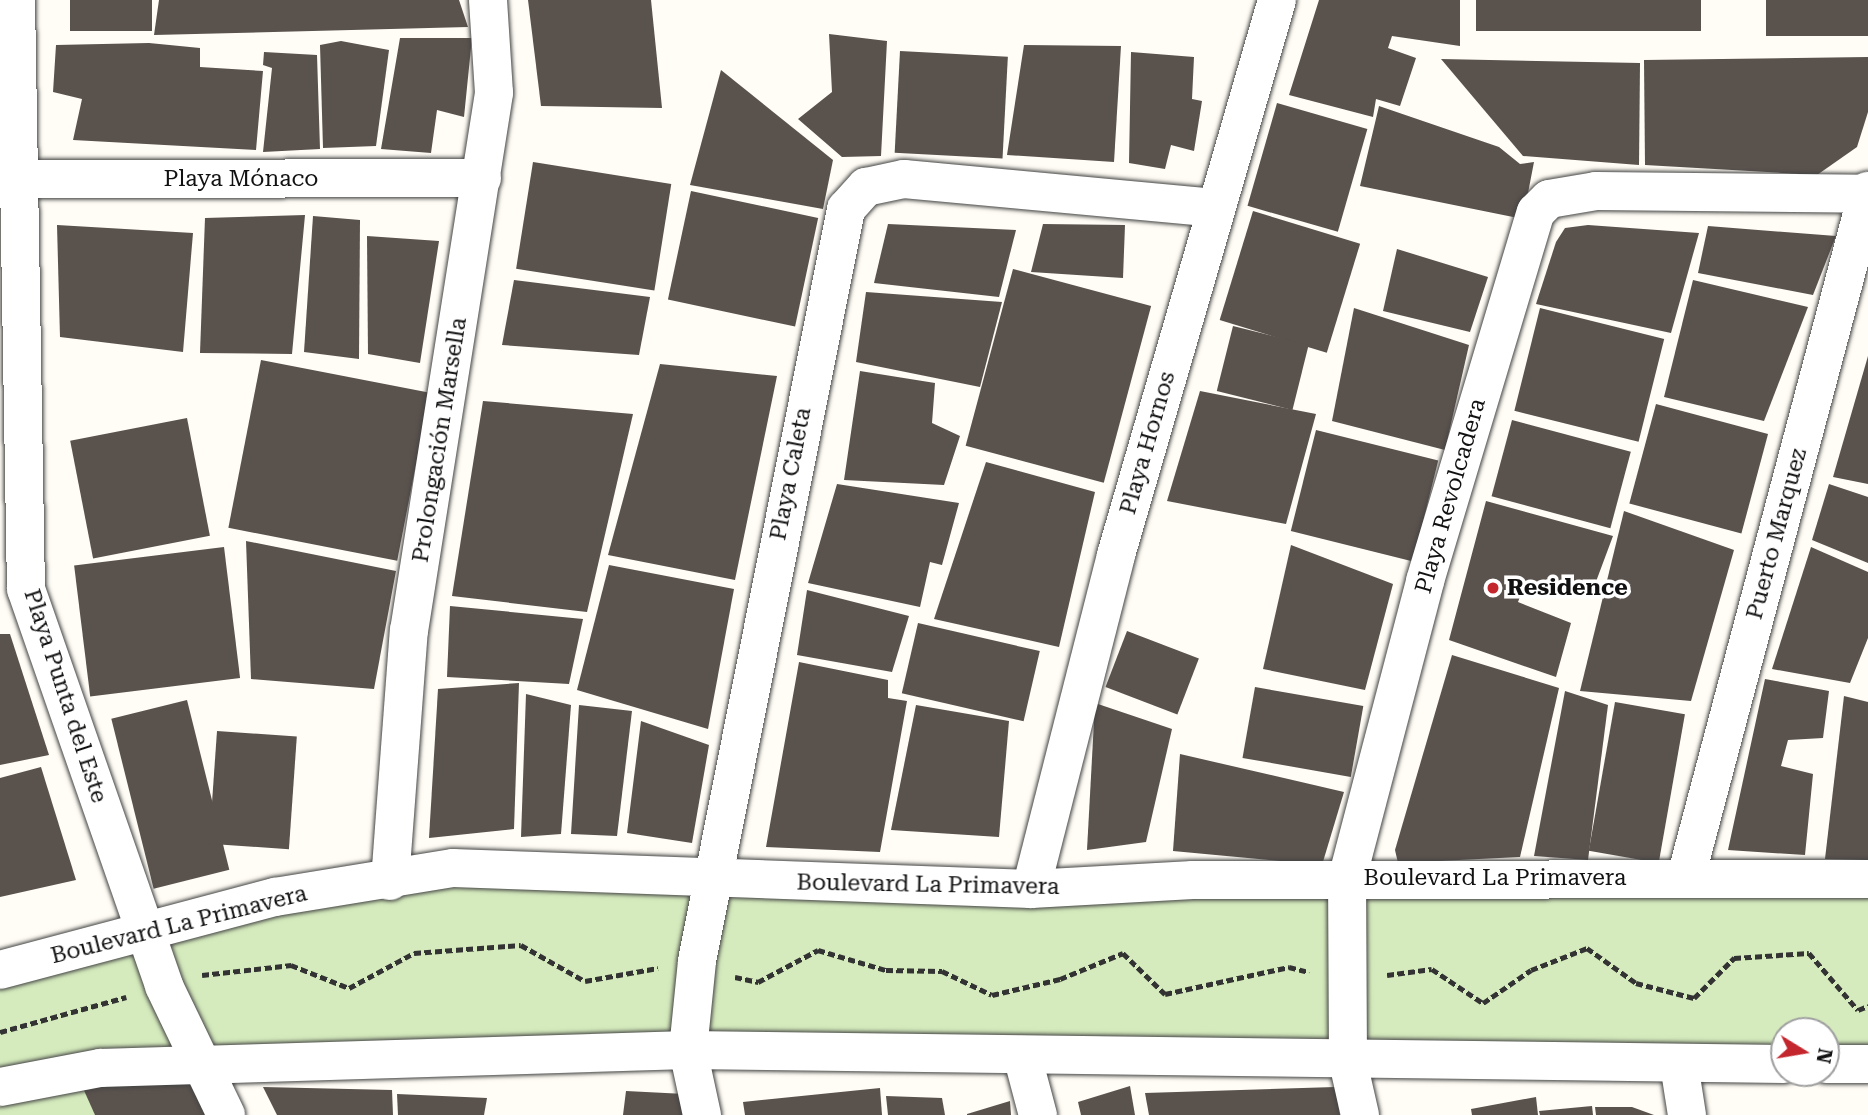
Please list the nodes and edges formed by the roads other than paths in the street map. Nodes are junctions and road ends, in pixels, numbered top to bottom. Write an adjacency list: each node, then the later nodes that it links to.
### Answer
1 (16, 0): 5 (street, Playa Punta del Este)
2 (488, 0): 4 (street, Prolongación Marsella)
3 (1278, 0): 7 (street, Playa Hornos)
4 (482, 178): 5 (street, Playa Mónaco); 12 (street, Prolongación Marsella)
5 (7, 179): 8 (street, Playa Punta del Este)
6 (1867, 192): 9 (street, Puerto Marquez); 10 (street, Playa Revolcadera)
7 (1215, 208): 13 (street, Playa Caleta); 14 (street, Playa Hornos)
8 (13, 589): 15 (street, Playa Punta del Este)
9 (1686, 877): 10 (street, Boulevard La Primavera); 11 (street, Boulevard La Primavera)
10 (1347, 879): 14 (street, Boulevard La Primavera); 19 (street, Playa Revolcadera)
11 (1868, 879)
12 (390, 881): 13 (street, Boulevard La Primavera); 15 (street, Boulevard La Primavera)
13 (712, 881): 14 (street, Boulevard La Primavera); 17 (street, Playa Caleta)
14 (1031, 888)
15 (144, 929): 16 (street, Boulevard La Primavera); 20 (street, Playa Punta del Este)
16 (0, 970)
17 (688, 1050): 18 (street); 20 (street); 27 (street, Playa Caleta)
18 (1022, 1055): 19 (street); 28 (street)
19 (1348, 1062): 21 (street); 29 (street, Playa Revolcadera)
20 (200, 1064): 25 (street); 26 (street, Playa Punta del Este)
21 (1679, 1064): 22 (street); 30 (street)
22 (1770, 1064)
23 (1840, 1064): 24 (street)
24 (1868, 1064)
25 (0, 1087)
26 (226, 1115)
27 (702, 1115)
28 (1038, 1115)
29 (1360, 1115)
30 (1687, 1115)

